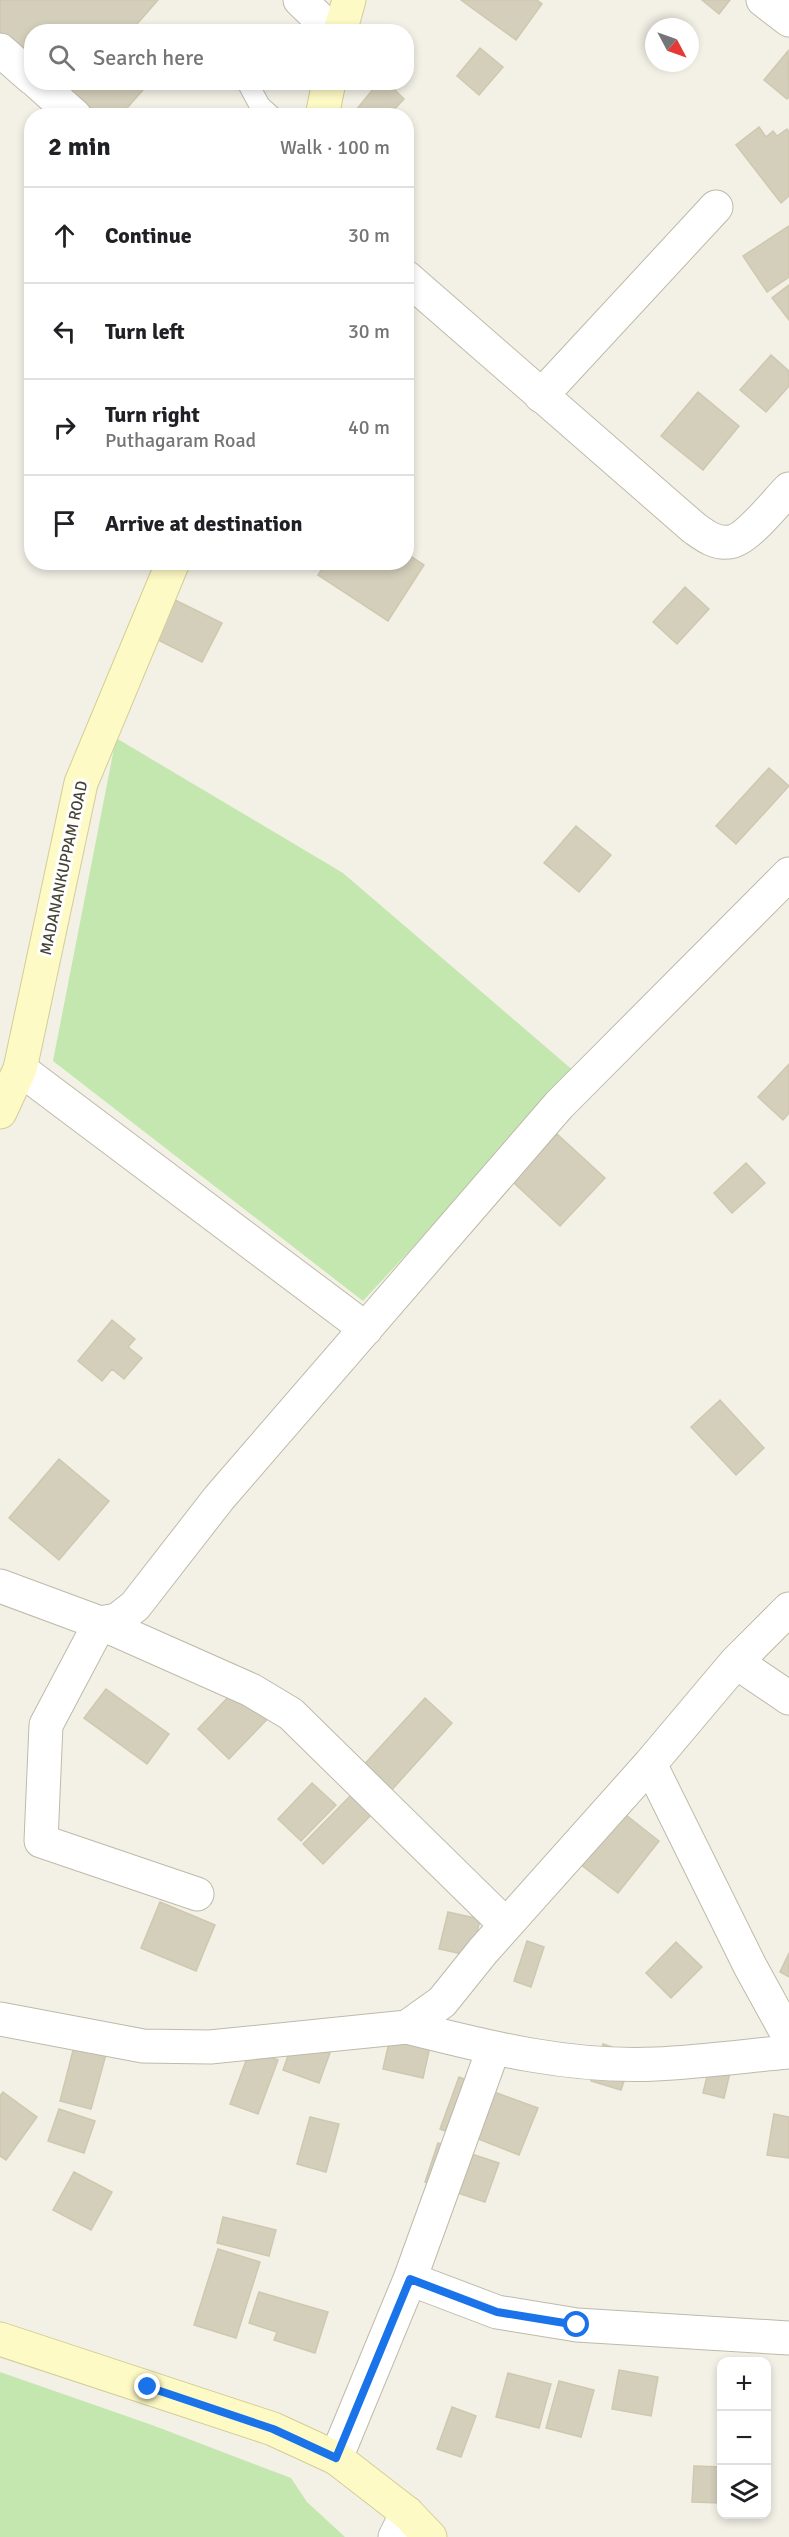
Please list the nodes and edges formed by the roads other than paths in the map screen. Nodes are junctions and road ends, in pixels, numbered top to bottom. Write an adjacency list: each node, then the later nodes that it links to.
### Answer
1 (300, 0): 5 (street)
2 (349, 0): 6 (main road)
3 (763, 0): 4 (street)
4 (789, 20)
5 (325, 24)
6 (342, 24)
7 (0, 50): 8 (street)
8 (24, 71)
9 (46, 90): 12 (street)
10 (251, 90): 13 (lane)
11 (327, 90): 14 (main road)
12 (66, 108)
13 (262, 108)
14 (324, 108)
15 (716, 207): 17 (street)
16 (414, 284): 17 (street)
17 (541, 396): 18 (street)
18 (789, 489)
19 (169, 570): 21 (main road, MADANANKUPPAM ROAD)
20 (789, 874): 23 (street)
21 (20, 1069): 22 (main road, MADANANKUPPAM ROAD); 23 (street)
22 (0, 1112)
23 (366, 1329): 26 (street)
24 (0, 1586): 26 (street)
25 (789, 1609): 27 (street)
26 (100, 1623): 30 (street); 31 (street)
27 (736, 1662): 28 (street); 29 (street)
28 (789, 1698)
29 (650, 1764): 31 (street); 34 (street)
30 (197, 1894)
31 (506, 1925): 33 (street)
32 (0, 2019): 33 (street)
33 (407, 2027): 35 (street)
34 (789, 2037)
35 (493, 2050): 36 (street); 37 (street)
36 (789, 2052)
37 (410, 2279): 38 (street); 40 (street)
38 (789, 2337)
39 (0, 2339): 40 (main road)
40 (336, 2458): 41 (main road)
41 (401, 2525): 42 (main road)
42 (430, 2537)

